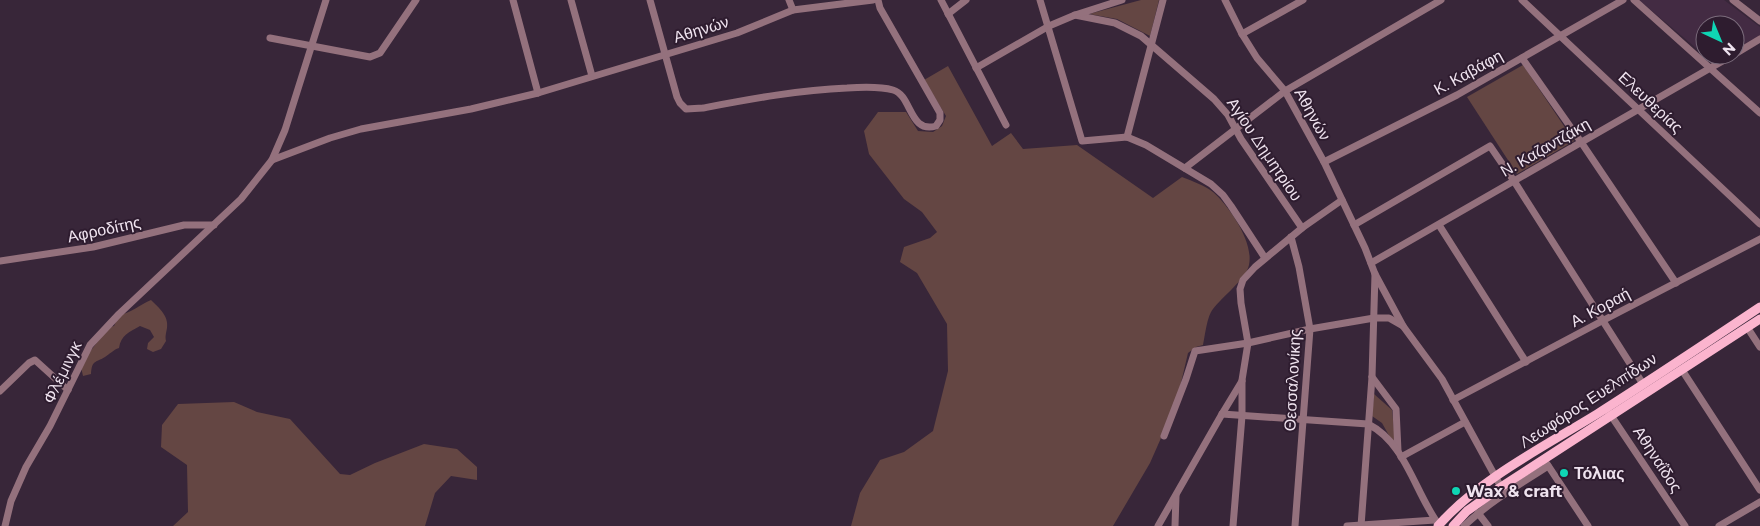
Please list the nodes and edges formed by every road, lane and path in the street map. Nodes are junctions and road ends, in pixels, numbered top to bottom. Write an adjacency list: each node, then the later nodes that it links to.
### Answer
1 (326, 0): 31 (street, Φλέμινγκ)
2 (416, 0): 31 (street)
3 (513, 0): 40 (street)
4 (571, 0): 38 (street)
5 (650, 0): 33 (street)
6 (788, 0): 21 (street)
7 (873, 0): 21 (street, Αθηνών)
8 (878, 0): 33 (street)
9 (941, 0): 22 (street)
10 (966, 0): 22 (street)
11 (1040, 0): 25 (street)
12 (1122, 0): 23 (street)
13 (1163, 0): 30 (street)
14 (1225, 0): 26 (street, Αθηνών)
15 (1303, 0): 26 (street)
16 (1440, 0): 39 (street)
17 (1522, 0): 27 (street, Ελευθερίας)
18 (1623, 0): 27 (street, Κ. Καβάφη)
19 (1634, 0): 37 (street)
20 (1733, 0): 24 (street)
21 (793, 10): 33 (street, Αθηνών)
22 (948, 14): 36 (street)
23 (1075, 15): 25 (street); 30 (street, Αγίου Δημητρίου)
24 (1760, 21)
25 (1049, 26): 36 (street); 45 (street)
26 (1242, 34): 39 (street, Αθηνών)
27 (1560, 36): 34 (street, Κ. Καβάφη); 41 (street, Ελευθερίας)
28 (270, 38): 31 (street)
29 (1760, 39): 32 (street, Ν. Καζαντζάκη)
30 (1151, 44): 44 (street, Αγίου Δημητρίου); 45 (street)
31 (311, 45): 47 (street, Φλέμινγκ)
32 (1745, 48)
33 (666, 55): 38 (street, Αθηνών)
34 (1522, 58): 46 (street); 48 (street, Κ. Καβάφη)
35 (1716, 65): 37 (street, Ν. Καζαντζάκη)
36 (976, 68): 43 (street)
37 (1710, 69): 41 (street, Ν. Καζαντζάκη); 42 (street)
38 (592, 76): 40 (street, Αθηνών)
39 (1285, 91): 44 (street); 48 (street, Αθηνών)
40 (538, 93): 47 (street, Αθηνών)
41 (1639, 110): 46 (street, Ν. Καζαντζάκη); 52 (street, Ελευθερίας)
42 (1760, 112)
43 (1006, 125)
44 (1237, 129): 49 (street); 56 (street, Αγίου Δημητρίου)
45 (1127, 137): 49 (street)
46 (1581, 142): 50 (street, Ν. Καζαντζάκη); 63 (street)
47 (272, 160): 53 (street, Φλέμινγκ)
48 (1324, 162): 51 (street, Αθηνών)
49 (1185, 168): 59 (street)
50 (1514, 181): 54 (street); 55 (street, Ν. Καζαντζάκη); 67 (street)
51 (1342, 200): 54 (street, Αθηνών); 56 (street)
52 (1760, 224)
53 (214, 225): 60 (street, Αφροδίτης); 78 (street, Φλέμινγκ)
54 (1354, 225): 61 (street, Αθηνών)
55 (1439, 225): 61 (street, Ν. Καζαντζάκη); 73 (street)
56 (1302, 228): 57 (street)
57 (1291, 236): 59 (street); 70 (street, Θεσσαλονίκης)
58 (1760, 240): 63 (street, Α. Κοραή)
59 (1265, 258): 71 (street)
60 (0, 261)
61 (1371, 263): 62 (street, Αθηνών)
62 (1375, 274): 65 (street); 68 (street)
63 (1676, 283): 67 (street, Α. Κοραή)
64 (1760, 307): 77 (main road, Λεωφόρος Ευελπίδων)
65 (1374, 318): 68 (street); 70 (street); 75 (street)
66 (1760, 319): 69 (main road, Λεωφόρος Ευελπίδων)
67 (1602, 321): 73 (street, Α. Κοραή); 77 (street)
68 (1403, 326): 80 (street)
69 (1747, 328): 72 (street); 74 (main road, Λεωφόρος Ευελπίδων)
70 (1310, 329): 71 (street); 84 (street, Θεσσαλονίκης)
71 (1248, 344): 76 (street); 87 (street)
72 (1760, 347)
73 (1526, 362): 80 (street, Α. Κοραή)
74 (1682, 370): 81 (main road, Λεωφόρος Ευελπίδων); 92 (street)
75 (1372, 377): 86 (street); 88 (street)
76 (1242, 380): 82 (street); 83 (street)
77 (1643, 384): 81 (main road, Λεωφόρος Ευελπίδων)
78 (68, 390): 79 (street); 97 (street, Φλέμινγκ)
79 (0, 391)
80 (1453, 400): 85 (street)
81 (1609, 412): 89 (main road, Λεωφόρος Ευελπίδων); 90 (main road, Λεωφόρος Ευελπίδων); 108 (street, Αθηναΐδος)
82 (1222, 414): 83 (street); 93 (street)
83 (1242, 416): 84 (street); 100 (street)
84 (1304, 420): 86 (street); 101 (street, Θεσσαλονίκης)
85 (1464, 422): 88 (street); 90 (street)
86 (1368, 424): 88 (street); 103 (street)
87 (1164, 436)
88 (1399, 455): 96 (street)
89 (1546, 463): 91 (main road, Λεωφόρος Ευελπίδων); 95 (street); 107 (street)
90 (1496, 477): 91 (street); 96 (main road, Λεωφόρος Ευελπίδων)
91 (1500, 487): 104 (main road, Λεωφόρος Ευελπίδων)
92 (1760, 490)
93 (1176, 496): 98 (street); 99 (street)
94 (1760, 502): 109 (street)
95 (1478, 513): 105 (street); 106 (street)
96 (1438, 524): 103 (street)
97 (5, 526)
98 (1158, 526)
99 (1175, 526)
100 (1233, 526)
101 (1295, 526)
102 (1346, 526): 103 (street)
103 (1361, 526)
104 (1453, 526)
105 (1464, 526)
106 (1488, 526)
107 (1588, 526)
108 (1685, 526)
109 (1719, 526)

